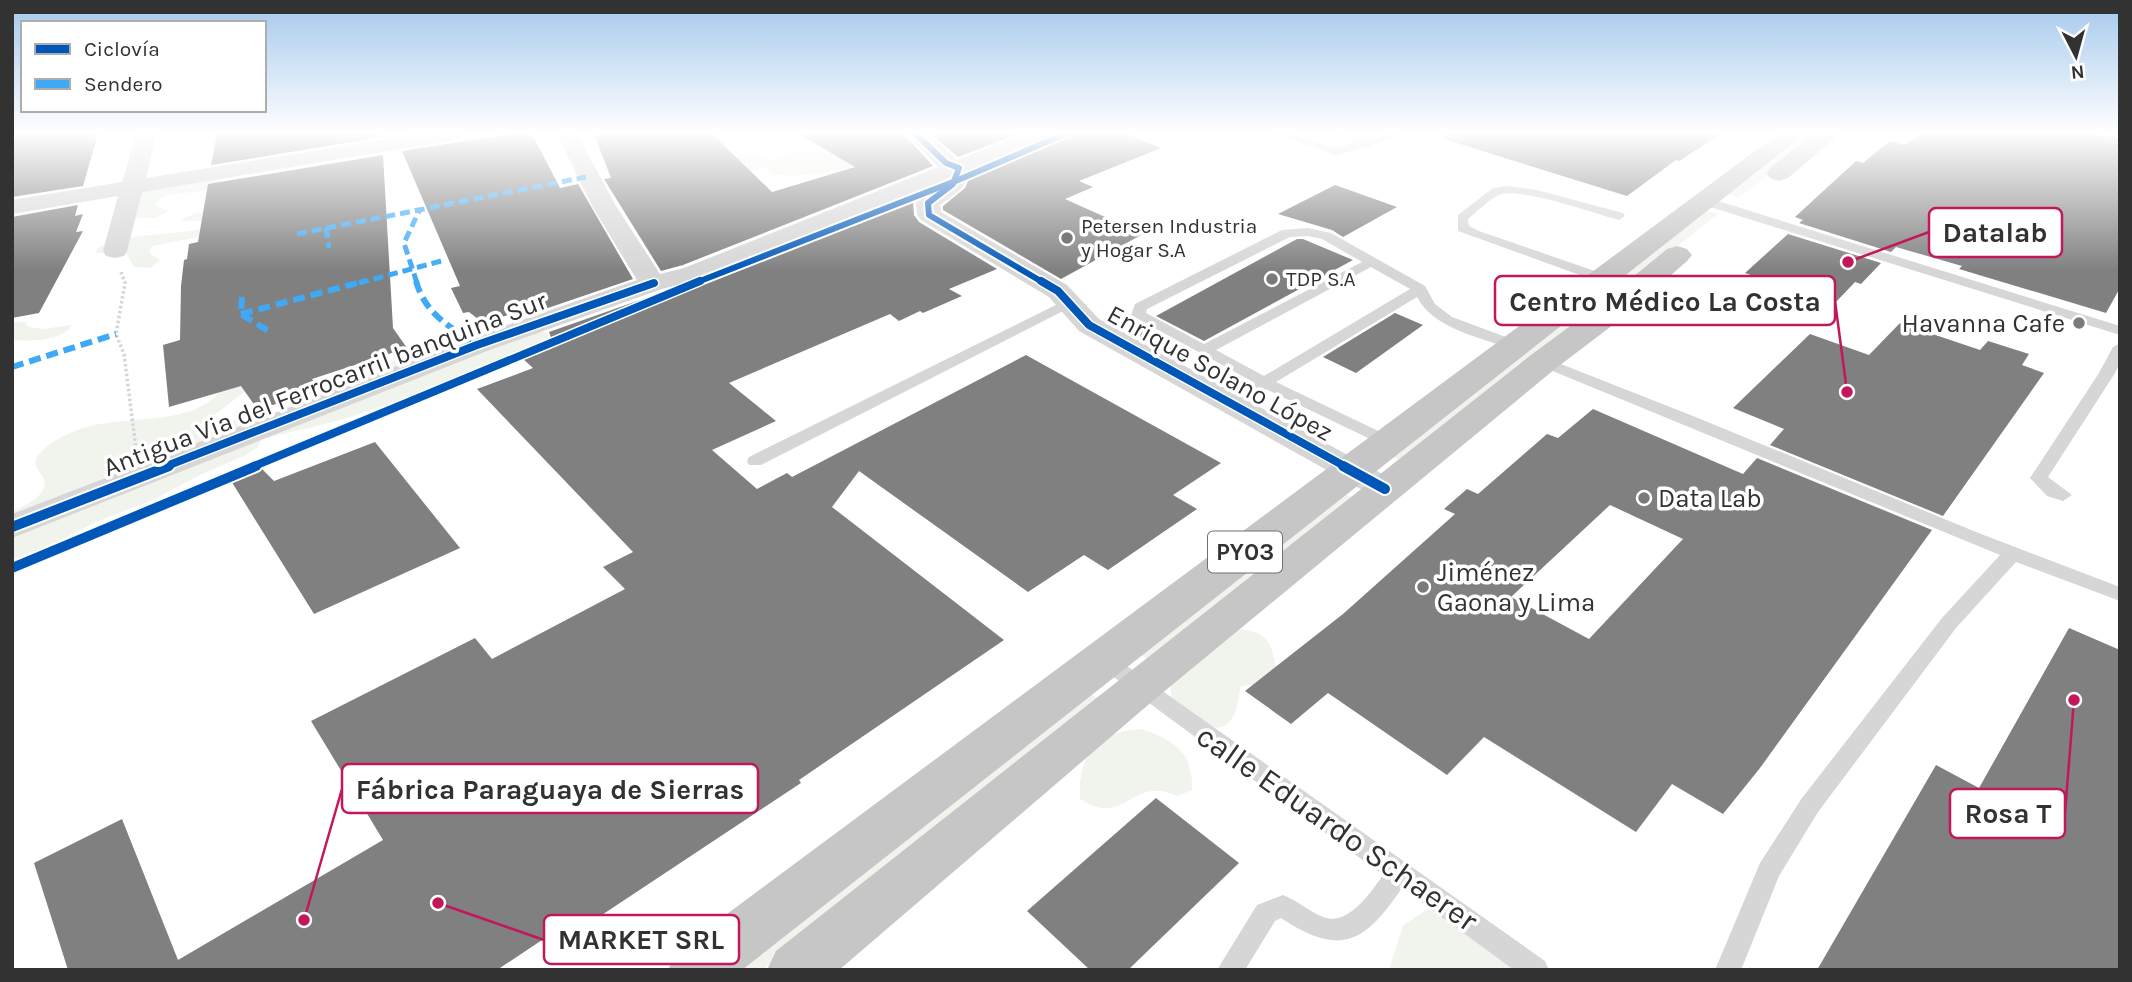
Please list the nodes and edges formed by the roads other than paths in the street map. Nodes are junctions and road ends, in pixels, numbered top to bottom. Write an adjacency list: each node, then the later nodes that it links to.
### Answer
1 (134, 180): 8 (street)
2 (176, 180): 8 (street)
3 (588, 180): 15 (street)
4 (927, 180): 15 (street, Antigua Via del Ferrocarril banquina Sur)
5 (958, 180): 17 (street, Enrique Solano López)
6 (1746, 180): 9 (highway, PY03)
7 (1759, 180): 9 (highway, PY03)
8 (132, 187): 10 (street); 12 (street)
9 (1719, 206): 14 (highway, PY03); 18 (lane); 21 (highway, PY03)
10 (12, 207)
11 (1619, 216): 14 (lane)
12 (115, 251)
13 (1371, 262): 16 (lane); 20 (lane); 20 (lane)
14 (1604, 279): 21 (highway, PY03)
15 (654, 283): 28 (street, Antigua Via del Ferrocarril banquina Sur)
16 (1420, 289): 21 (lane); 22 (lane)
17 (1068, 303): 23 (street, Enrique Solano López); 25 (lane)
18 (2120, 331)
19 (2120, 346): 27 (lane)
20 (1205, 351): 22 (lane)
21 (1530, 354): 24 (highway, PY03); 26 (highway, PY03); 29 (lane)
22 (1264, 382): 23 (lane); 24 (lane)
23 (1241, 408): 26 (street, Enrique Solano López)
24 (1389, 443): 26 (highway, PY03)
25 (755, 461)
26 (1369, 480): 31 (highway, PY03); 32 (highway, PY03)
27 (2063, 495)
28 (12, 527)
29 (2011, 555): 30 (lane); 38 (lane)
30 (2120, 594)
31 (1103, 659): 32 (lane, calle Eduardo Schaerer); 34 (highway, PY03)
32 (1139, 687): 33 (lane, calle Eduardo Schaerer); 35 (highway, PY03)
33 (1399, 872): 36 (lane); 37 (lane, calle Eduardo Schaerer)
34 (697, 970)
35 (796, 970)
36 (1230, 970)
37 (1536, 970)
38 (1728, 970)

